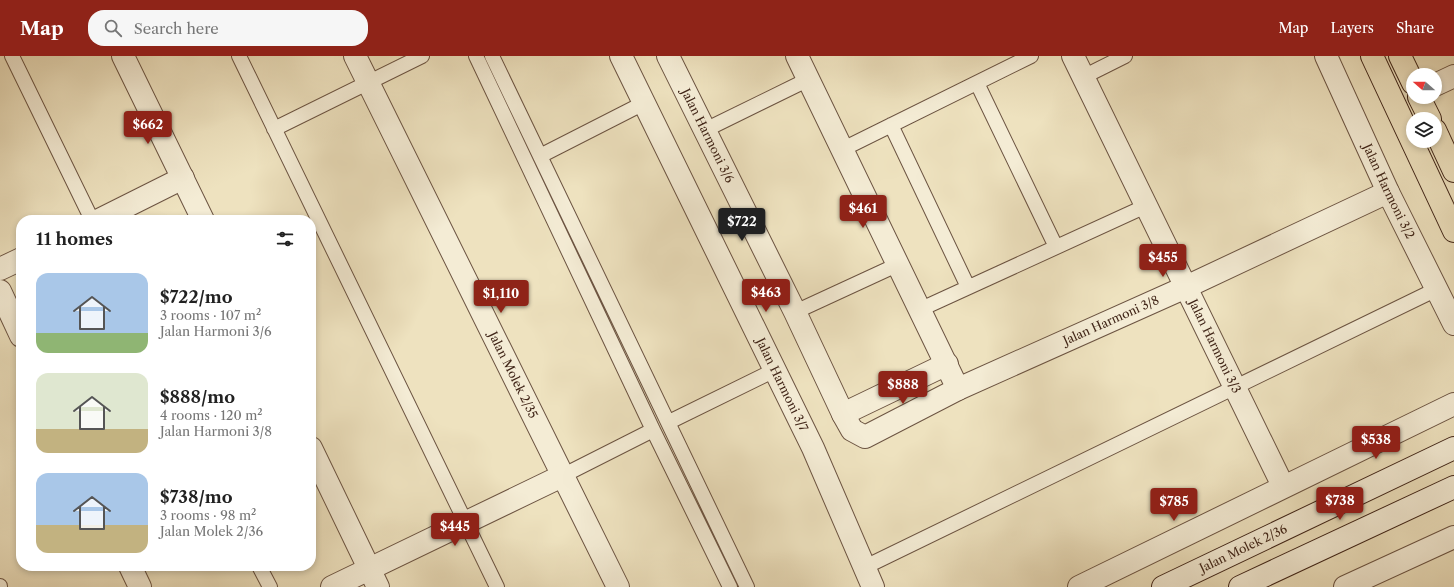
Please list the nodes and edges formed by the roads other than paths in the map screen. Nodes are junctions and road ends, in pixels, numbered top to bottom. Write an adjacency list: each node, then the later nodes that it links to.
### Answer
1 (12, 56): 35 (lane)
2 (123, 56): 32 (street)
3 (239, 56): 26 (lane)
4 (355, 56): 22 (street, Jalan Molek 2/35)
5 (422, 56): 22 (lane)
6 (476, 56): 60 (lane)
7 (492, 56): 30 (lane)
8 (621, 56): 24 (street, Jalan Harmoni 3/7)
9 (668, 56): 27 (street, Jalan Harmoni 3/6)
10 (797, 56): 20 (street)
11 (1031, 56): 23 (lane)
12 (1073, 56): 19 (street, Jalan Harmoni 3/3)
13 (1125, 56): 19 (lane)
14 (1326, 56): 33 (street, Jalan Harmoni 3/2)
15 (1372, 56): 40 (main road)
16 (1400, 56): 17 (main road)
17 (1406, 68)
18 (1454, 76): 21 (street)
19 (1083, 77): 34 (street, Jalan Harmoni 3/3)
20 (809, 80): 27 (lane); 29 (street)
21 (1442, 82)
22 (368, 83): 26 (lane); 63 (street, Jalan Molek 2/35)
23 (977, 83): 25 (lane); 41 (lane)
24 (644, 103): 30 (lane); 54 (street, Jalan Harmoni 3/7)
25 (891, 125): 29 (lane); 45 (lane)
26 (274, 129): 38 (lane)
27 (705, 130): 50 (street, Jalan Harmoni 3/6)
28 (1442, 145): 31 (main road)
29 (843, 149): 43 (street)
30 (540, 156): 59 (lane)
31 (1454, 171)
32 (183, 178): 36 (street); 37 (street)
33 (1388, 192): 46 (street, Jalan Harmoni 3/8); 47 (street, Jalan Harmoni 3/2)
34 (1146, 206): 41 (lane); 46 (street, Jalan Harmoni 3/3)
35 (90, 215)
36 (109, 215)
37 (201, 215)
38 (316, 215)
39 (316, 216): 66 (lane)
40 (1454, 231)
41 (1056, 247): 45 (lane)
42 (16, 262): 44 (street)
43 (899, 264): 49 (street); 50 (lane)
44 (0, 270)
45 (968, 287): 49 (lane)
46 (1186, 287): 55 (street, Jalan Harmoni 3/3); 56 (street, Jalan Harmoni 3/8)
47 (1437, 289): 51 (street, Jalan Harmoni 3/2); 55 (lane)
48 (0, 291): 52 (street)
49 (921, 309): 53 (street)
50 (795, 312): 58 (street, Jalan Harmoni 3/6)
51 (1454, 324)
52 (16, 325)
53 (947, 364): 56 (street); 58 (street)
54 (775, 370): 59 (lane); 68 (street, Jalan Harmoni 3/7)
55 (1235, 387): 64 (street, Jalan Harmoni 3/3); 68 (lane)
56 (958, 389): 58 (street, Jalan Harmoni 3/8)
57 (1454, 404): 64 (street)
58 (843, 414)
59 (669, 422): 78 (lane)
60 (654, 430): 63 (lane); 77 (lane)
61 (1454, 448): 81 (street, Jalan Molek 2/36)
62 (316, 458): 71 (street)
63 (562, 476): 66 (street); 76 (street, Jalan Molek 2/35)
64 (1283, 486): 80 (street)
65 (1454, 487): 82 (street)
66 (465, 523): 71 (street); 75 (lane)
67 (1454, 537): 83 (street)
68 (865, 567): 79 (street, Jalan Harmoni 3/7)
69 (132, 571): 72 (street)
70 (262, 571): 73 (lane)
71 (373, 578): 74 (street)
72 (140, 587)
73 (270, 587)
74 (332, 587)
75 (497, 587)
76 (618, 587)
77 (730, 587)
78 (747, 587)
79 (874, 587)
80 (1079, 587)
81 (1163, 587)
82 (1240, 587)
83 (1345, 587)

